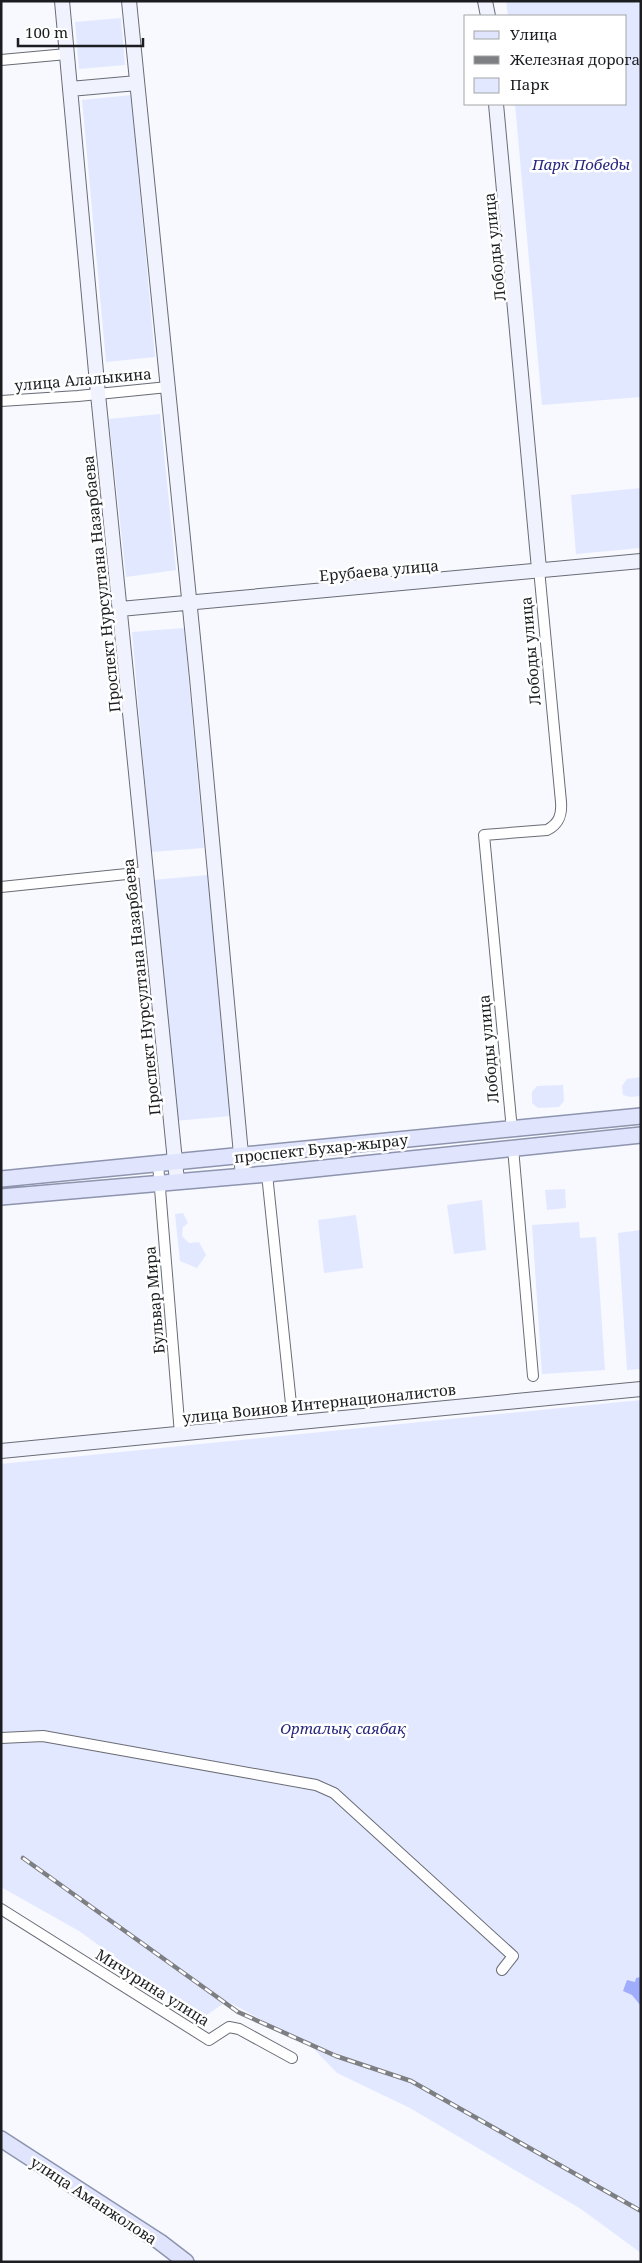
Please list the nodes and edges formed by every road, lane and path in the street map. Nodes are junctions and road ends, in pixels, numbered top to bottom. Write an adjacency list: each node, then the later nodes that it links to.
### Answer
1 (62, 1): 5 (main road, Проспект Нурсултана Назарбаева)
2 (129, 1): 7 (main road)
3 (485, 1): 4 (main road)
4 (488, 15)
5 (67, 54): 6 (street); 8 (main road, Проспект Нурсултана Назарбаева)
6 (1, 60)
7 (137, 83): 8 (main road); 10 (main road)
8 (70, 89): 11 (main road, Проспект Нурсултана Назарбаева)
9 (496, 105): 14 (main road, Лободы улица)
10 (168, 387): 11 (street, улица Алалыкина); 15 (main road)
11 (98, 394): 12 (street, улица Алалыкина); 16 (main road, Проспект Нурсултана Назарбаева)
12 (1, 401)
13 (641, 561): 14 (main road, Ерубаева улица)
14 (540, 569): 15 (main road, Ерубаева улица); 20 (street, Лободы улица)
15 (188, 604): 16 (main road, Ерубаева улица); 23 (main road)
16 (120, 609): 17 (main road, Проспект Нурсултана Назарбаева)
17 (146, 872): 18 (street); 24 (main road, Проспект Нурсултана Назарбаева)
18 (1, 887)
19 (641, 1116): 20 (main road, проспект Бухар-жырау)
20 (512, 1130): 23 (main road, проспект Бухар-жырау)
21 (641, 1135): 22 (main road, проспект Бухар-жырау)
22 (513, 1148): 26 (main road, проспект Бухар-жырау); 32 (street)
23 (242, 1156): 24 (main road, проспект Бухар-жырау); 27 (main road)
24 (175, 1162): 25 (main road, проспект Бухар-жырау); 29 (main road, Проспект Нурсултана Назарбаева)
25 (158, 1164): 28 (main road, проспект Бухар-жырау); 30 (street, Бульвар Мира)
26 (267, 1174): 27 (main road, проспект Бухар-жырау); 34 (street)
27 (243, 1176): 29 (main road, проспект Бухар-жырау)
28 (1, 1179)
29 (177, 1181): 30 (main road, проспект Бухар-жырау)
30 (160, 1182): 31 (main road, проспект Бухар-жырау); 35 (street, Бульвар Мира)
31 (1, 1197)
32 (533, 1376)
33 (641, 1389): 34 (main road, улица Воинов Интернационалистов)
34 (293, 1423): 35 (main road, улица Воинов Интернационалистов)
35 (180, 1434): 36 (main road, улица Воинов Интернационалистов)
36 (1, 1451)
37 (1, 1738): 39 (street)
38 (1, 1909): 40 (street, Мичурина улица)
39 (502, 1970)
40 (292, 2058)
41 (1, 2139): 42 (main road, улица Аманжолова)
42 (186, 2262)

